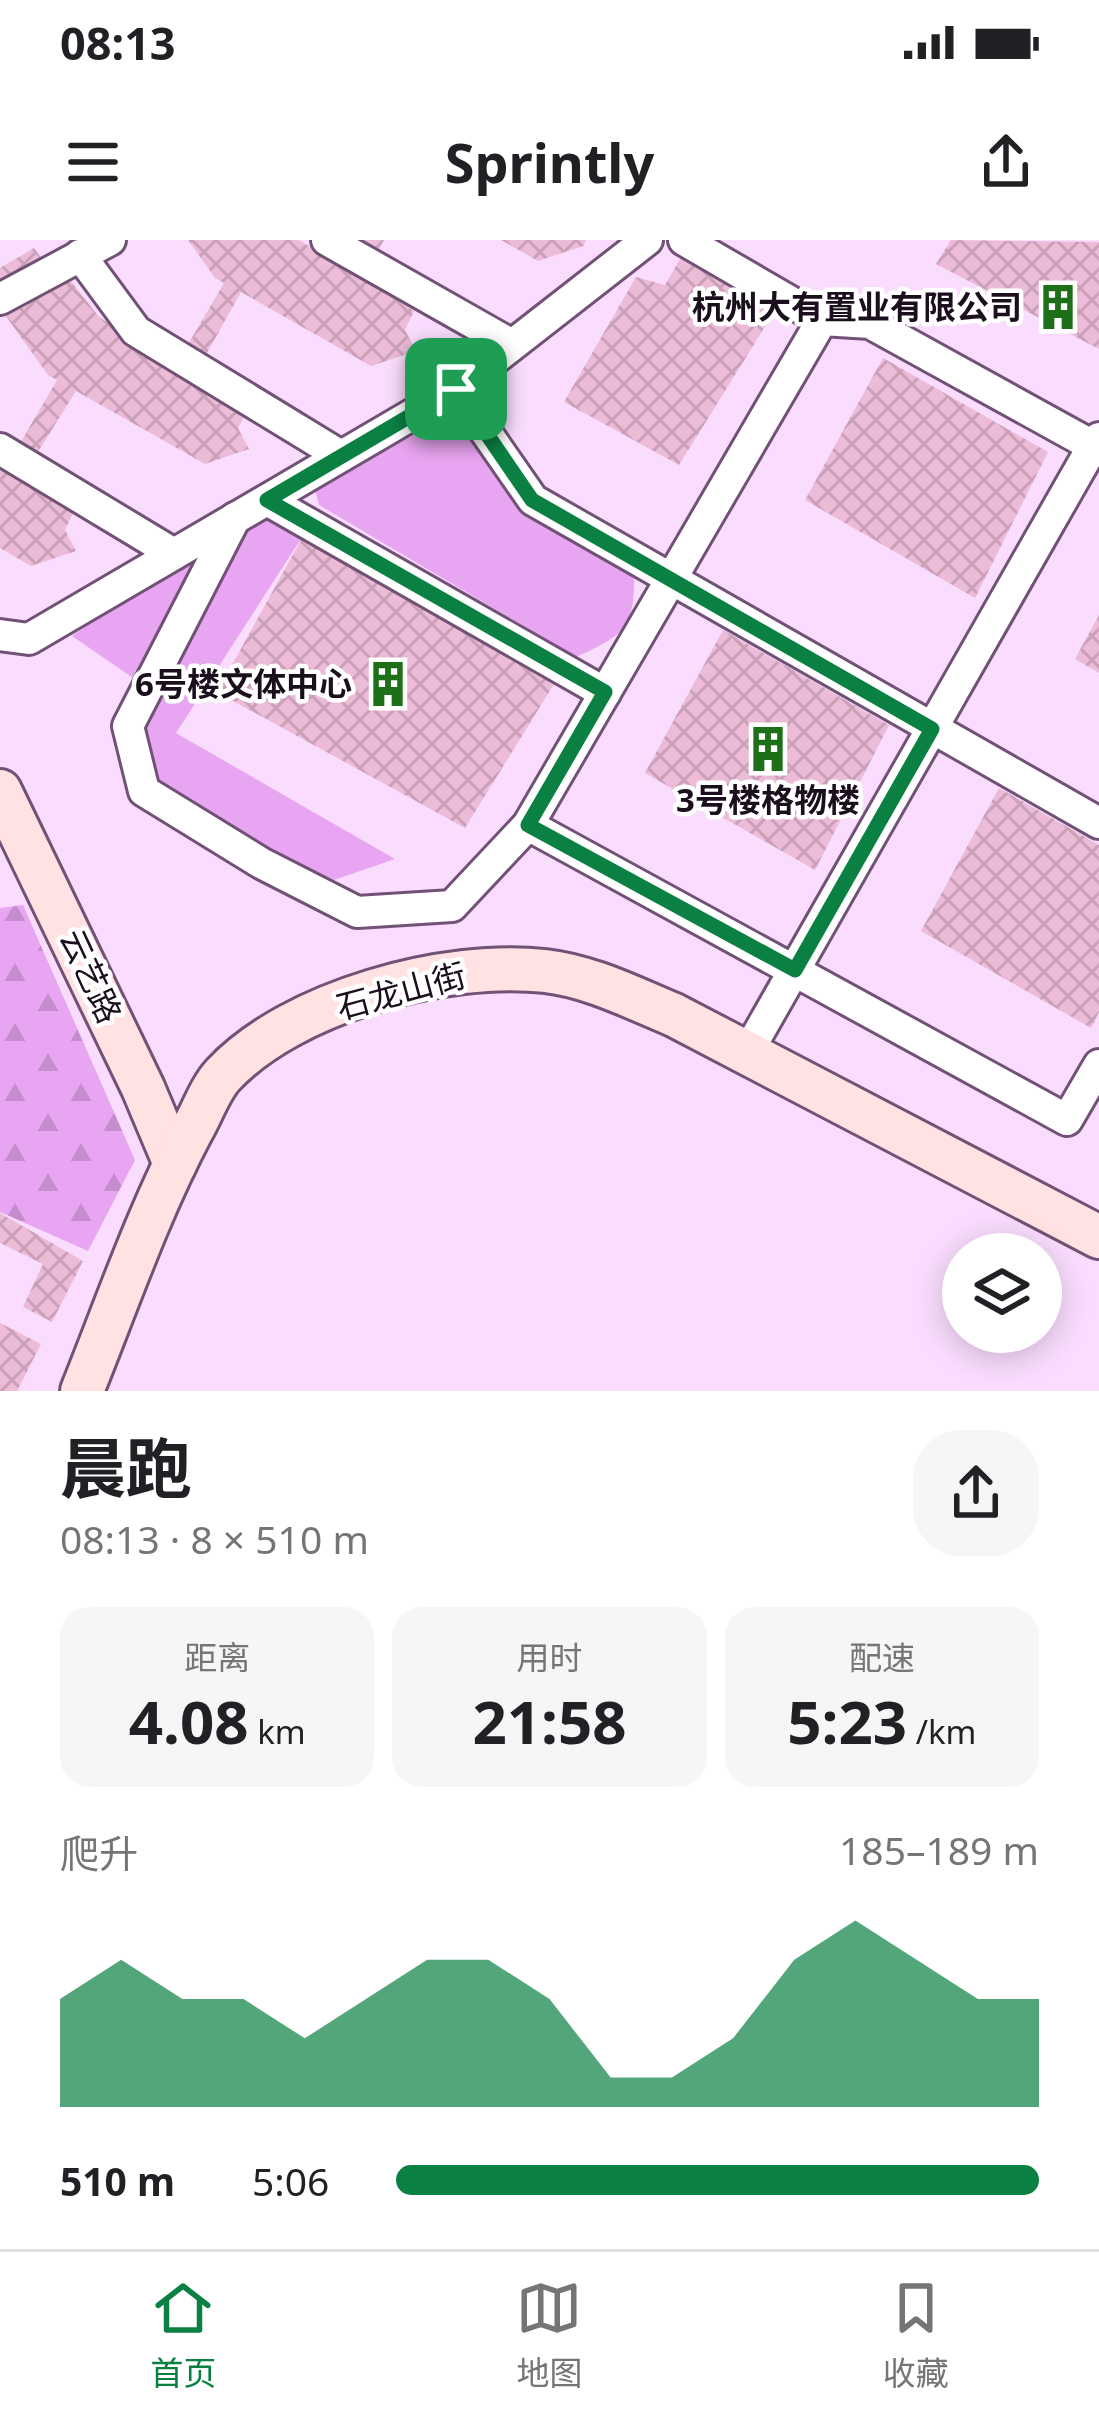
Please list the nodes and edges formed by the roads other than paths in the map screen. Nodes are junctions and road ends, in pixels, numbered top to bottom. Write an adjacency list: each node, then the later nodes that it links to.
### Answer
1 (110, 240): 5 (street)
2 (327, 240): 8 (street)
3 (647, 240): 8 (street)
4 (684, 240): 7 (street)
5 (80, 255): 6 (street); 12 (street)
6 (0, 298)
7 (822, 320): 10 (street); 16 (street)
8 (512, 345): 9 (street)
9 (456, 389): 12 (street); 16 (street)
10 (1097, 444): 19 (street)
11 (0, 449): 15 (street)
12 (341, 456): 13 (street)
13 (267, 500): 14 (street); 18 (street)
14 (235, 518): 15 (street); 22 (street)
15 (174, 554): 17 (street)
16 (671, 580): 18 (street); 19 (street)
17 (0, 635)
18 (605, 692): 22 (street)
19 (932, 729): 21 (street); 23 (street)
20 (0, 791): 26 (street, 云艺路)
21 (1099, 823)
22 (528, 825): 23 (street)
23 (795, 970): 24 (street); 25 (street)
24 (747, 1053): 26 (street, 石龙山街); 27 (street, 石龙山街)
25 (1099, 1065)
26 (175, 1164): 28 (street, 石龙山街)
27 (1097, 1232)
28 (82, 1391)

